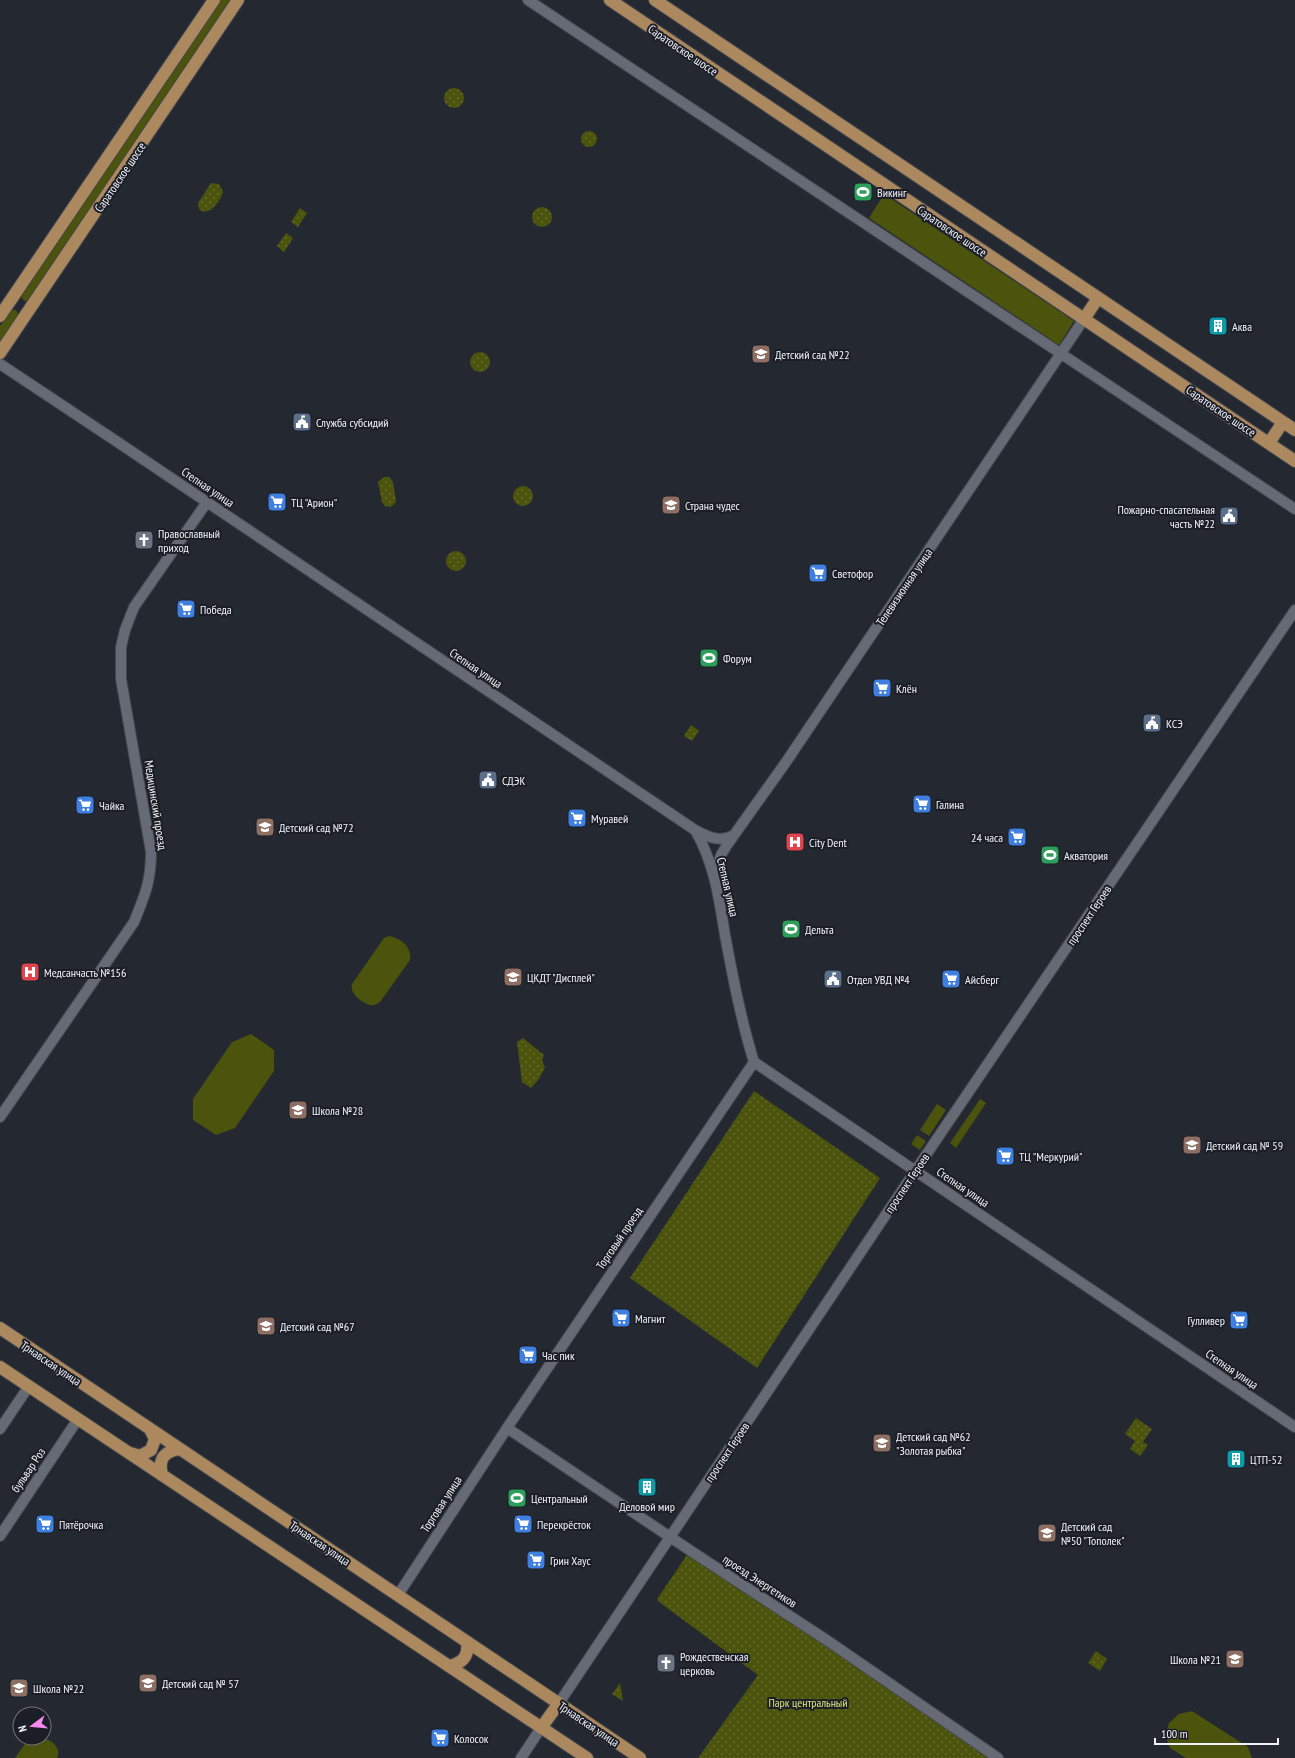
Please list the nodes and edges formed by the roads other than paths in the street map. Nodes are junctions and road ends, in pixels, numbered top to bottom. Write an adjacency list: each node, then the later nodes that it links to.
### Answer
1 (214, 0): 7 (main road, Саратовское шоссе)
2 (238, 0): 8 (main road, Саратовское шоссе)
3 (528, 0): 12 (street)
4 (610, 0): 10 (main road, Саратовское шоссе)
5 (655, 0): 6 (main road)
6 (1098, 298): 10 (main road, Телевизионная улица); 14 (main road)
7 (10, 301): 8 (main road); 9 (main road, Саратовское шоссе)
8 (28, 312): 11 (main road, Саратовское шоссе)
9 (0, 316)
10 (1084, 319): 12 (street, Телевизионная улица); 16 (main road, Саратовское шоссе)
11 (0, 353)
12 (1060, 353): 19 (street); 22 (street, Телевизионная улица)
13 (0, 364): 18 (street, Степная улица)
14 (1283, 422): 15 (main road); 16 (main road)
15 (1295, 430)
16 (1269, 443): 17 (main road, Саратовское шоссе)
17 (1295, 461)
18 (206, 502): 21 (street, Степная улица); 25 (street, Медицинский проезд)
19 (1295, 509)
20 (1295, 610): 26 (street, проспект Героев)
21 (695, 830): 22 (street); 23 (street, Степная улица)
22 (736, 834): 23 (street, Телевизионная улица)
23 (715, 878): 24 (street, Степная улица)
24 (754, 1062): 26 (street, Степная улица); 32 (street, Торговый проезд)
25 (0, 1117)
26 (915, 1171): 31 (street, Степная улица); 39 (street, проспект Героев)
27 (0, 1328): 33 (main road, Трнавская улица)
28 (0, 1367): 29 (main road)
29 (29, 1386): 30 (main road); 34 (street)
30 (78, 1419): 36 (main road); 38 (street, бульвар Роз)
31 (1295, 1427)
32 (507, 1428): 39 (street, проезд Энергетиков); 40 (street, Торговая улица)
33 (150, 1429): 35 (main road, Трнавская улица); 36 (main road)
34 (0, 1430)
35 (180, 1449): 37 (main road); 40 (main road, Трнавская улица)
36 (129, 1453): 37 (main road)
37 (162, 1475): 42 (main road)
38 (0, 1536)
39 (670, 1537): 43 (street, проспект Героев); 48 (street, проезд Энергетиков)
40 (398, 1595): 41 (main road, Трнавская улица)
41 (468, 1642): 42 (main road); 43 (main road, Трнавская улица)
42 (449, 1666): 44 (main road)
43 (559, 1703): 44 (main road, проспект Героев); 47 (main road, Трнавская улица)
44 (541, 1728): 45 (street, проспект Героев); 46 (main road)
45 (521, 1758)
46 (587, 1758)
47 (640, 1758)
48 (998, 1758)

